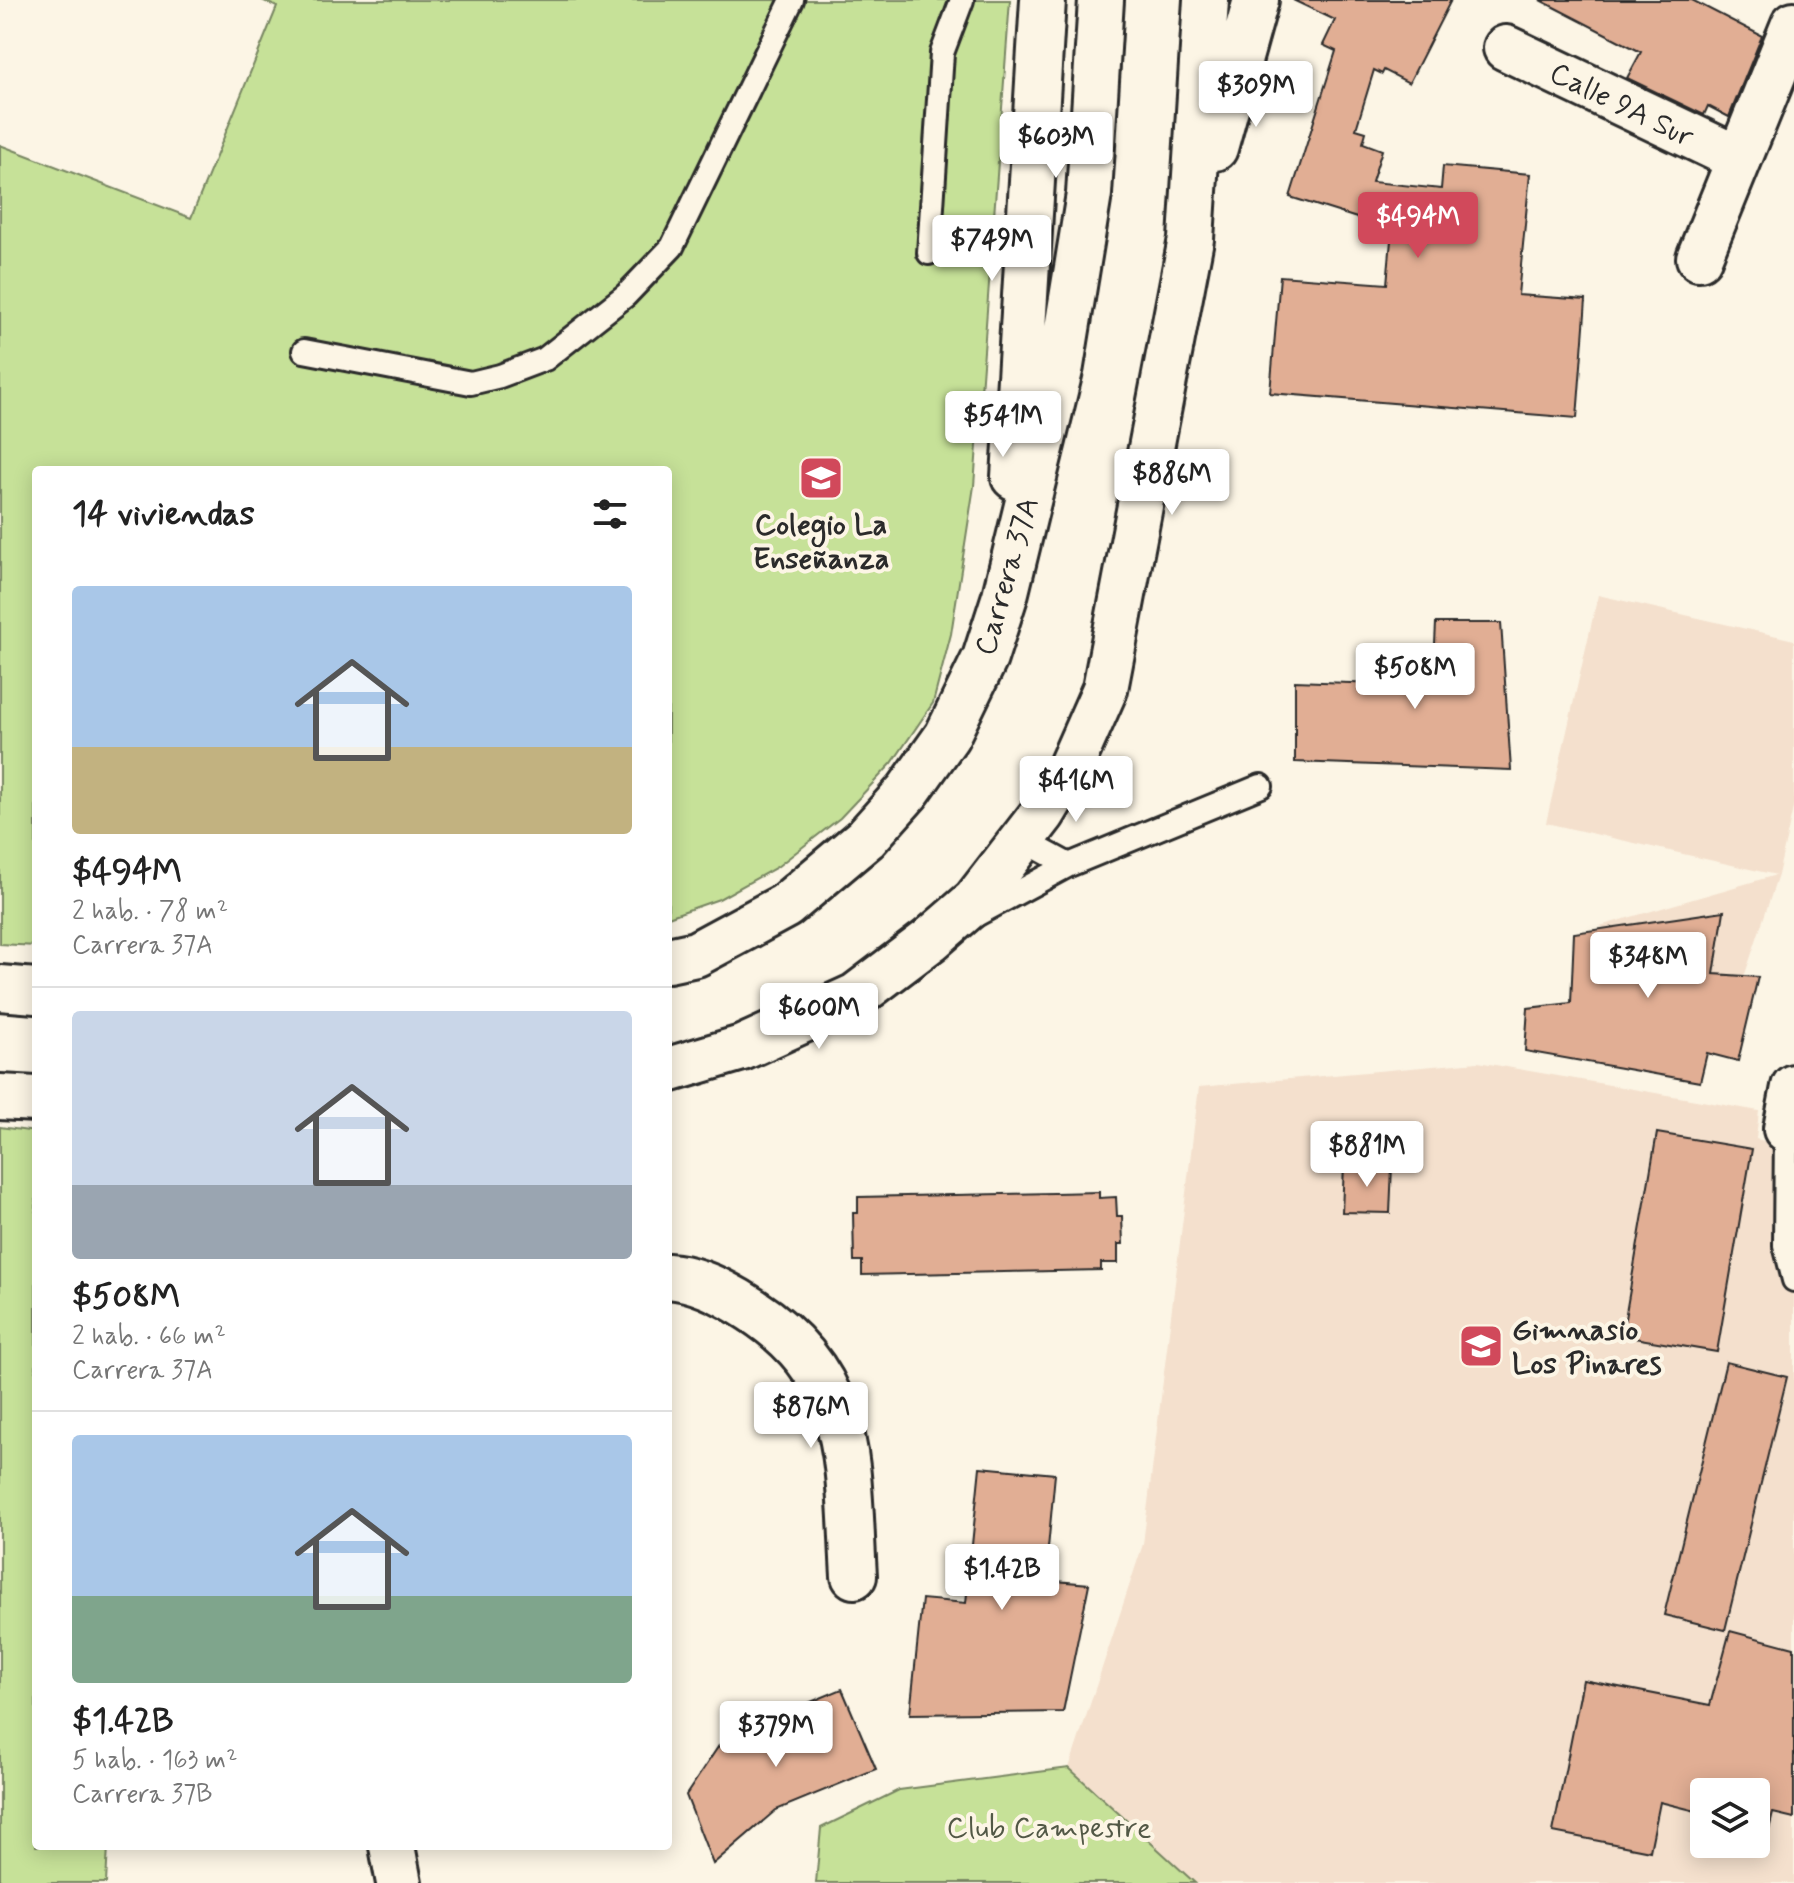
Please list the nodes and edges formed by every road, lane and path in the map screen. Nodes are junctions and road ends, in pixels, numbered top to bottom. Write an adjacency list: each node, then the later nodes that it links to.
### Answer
1 (792, 0): 13 (lane)
2 (962, 0): 11 (lane)
3 (1043, 0): 14 (street)
4 (1101, 0): 14 (street, Carrera 37A)
5 (1206, 0): 10 (street)
6 (1256, 0): 10 (street)
7 (1794, 24): 9 (street)
8 (1506, 48): 9 (street, Calle 9A Sur)
9 (1739, 159): 12 (street)
10 (1191, 239): 16 (street)
11 (929, 253)
12 (1699, 258)
13 (304, 351)
14 (1011, 569): 19 (street, Carrera 37A)
15 (1261, 786): 17 (lane)
16 (1023, 840): 17 (lane); 18 (street)
17 (1069, 865): 18 (lane)
18 (930, 940): 22 (street)
19 (672, 959)
20 (0, 988): 21 (street)
21 (32, 991)
22 (672, 1069)
23 (1791, 1116): 25 (lane)
24 (672, 1277): 26 (street)
25 (1794, 1280)
26 (854, 1576)
27 (393, 1850): 28 (street)
28 (399, 1883)

